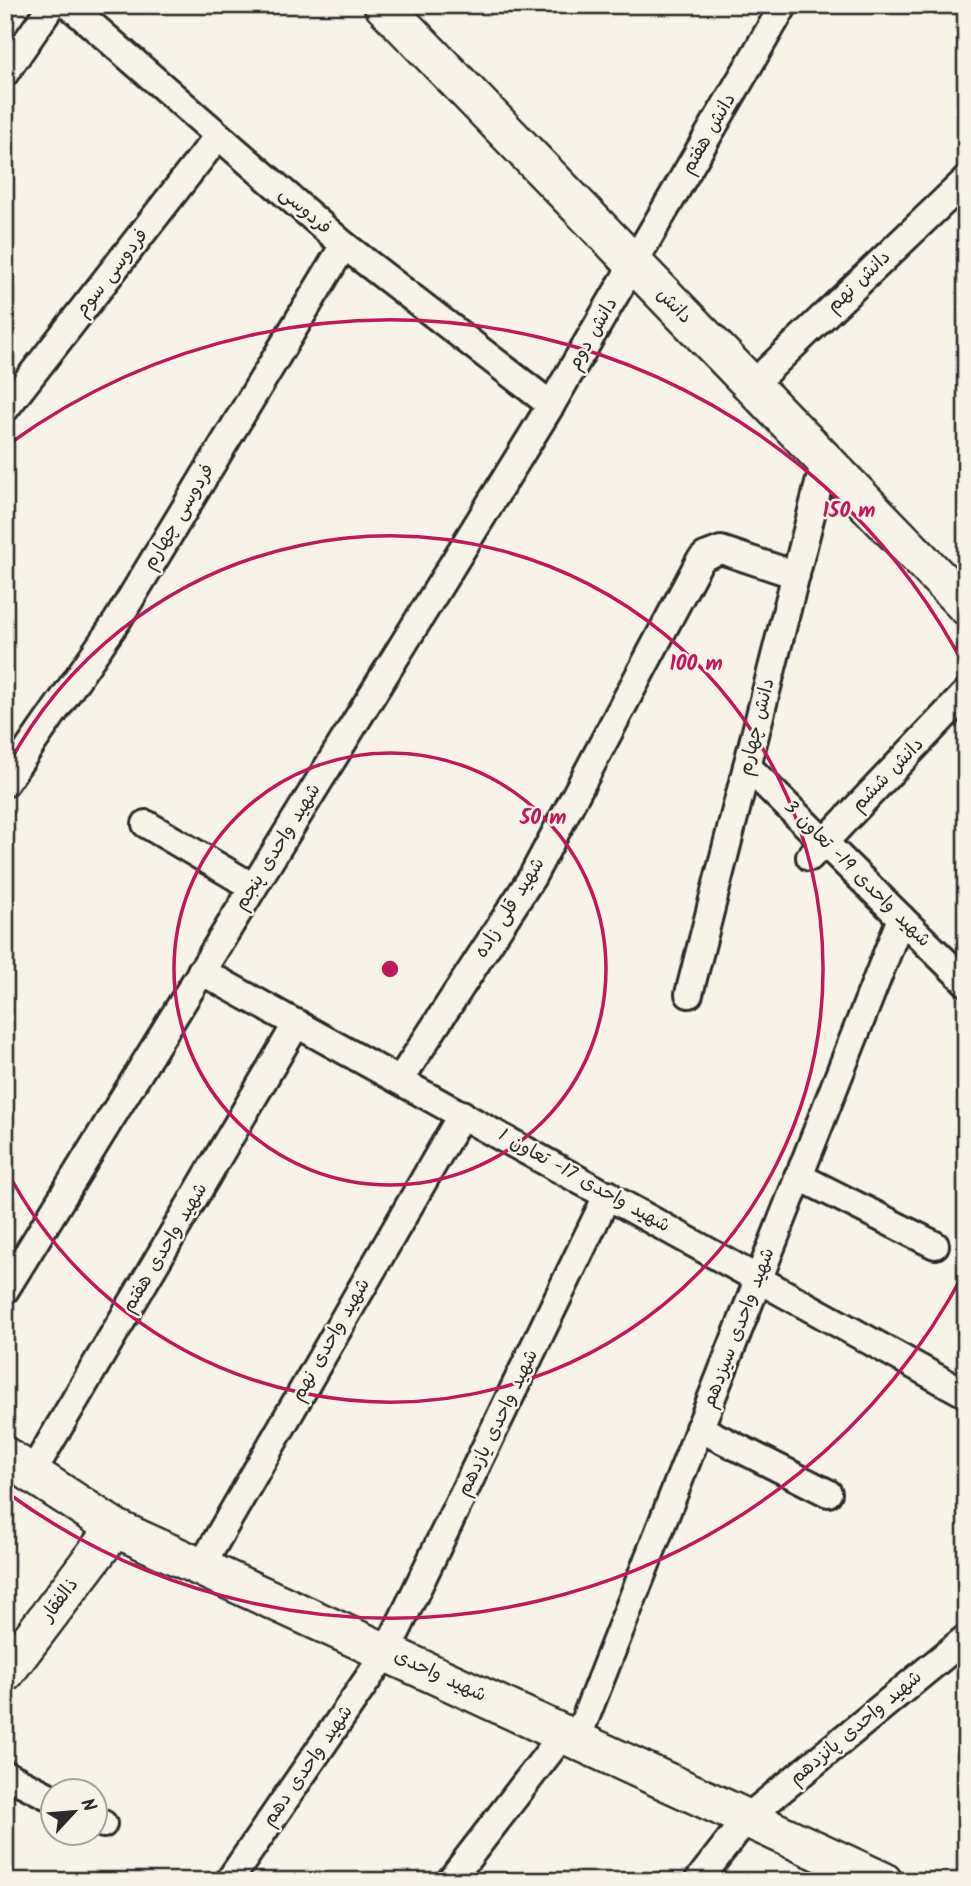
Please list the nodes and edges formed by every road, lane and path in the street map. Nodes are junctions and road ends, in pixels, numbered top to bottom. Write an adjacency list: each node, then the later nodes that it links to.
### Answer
1 (52, 5): 5 (street)
2 (69, 5): 6 (street, فردوسی)
3 (383, 5): 9 (street, دانش)
4 (784, 5): 9 (street, دانش هفتم)
5 (5, 73)
6 (218, 136): 8 (street, فردوسی); 12 (street, فردوسی سوم)
7 (966, 180): 10 (street, دانش نهم)
8 (344, 245): 11 (street, فردوسی); 18 (street, فردوسی چهارم)
9 (634, 264): 10 (street, دانش); 11 (street, دانش دوم)
10 (752, 385): 13 (street, دانش)
11 (551, 405): 21 (street, شهید واحدی پنجم)
12 (5, 409)
13 (825, 460): 14 (street, دانش چهارم); 15 (street, دانش)
14 (796, 575): 17 (street, دانش چهارم); 27 (street, شهید قلی زاده)
15 (966, 606)
16 (966, 693): 20 (street, دانش ششم)
17 (747, 766): 20 (street, شهید واحدی 19- تعاون 3); 25 (street, دانش چهارم)
18 (5, 783)
19 (146, 824): 21 (street)
20 (817, 849): 22 (street, شهید واحدی 19- تعاون 3)
21 (253, 887): 23 (street, شهید واحدی پنجم)
22 (901, 918): 24 (street, شهید واحدی 19- تعاون 3); 29 (street, شهید واحدی سیزدهم)
23 (201, 971): 26 (street, شهید واحدی 17- تعاون 1); 33 (street, شهید واحدی پنجم)
24 (966, 982)
25 (689, 994)
26 (297, 1023): 27 (street, شهید واحدی 17- تعاون 1); 36 (street, شهید واحدی هفتم)
27 (400, 1080): 28 (street, شهید واحدی 17- تعاون 1)
28 (462, 1114): 30 (street, شهید واحدی 17- تعاون 1); 39 (street, شهید واحدی نهم)
29 (798, 1176): 31 (street); 32 (street, شهید واحدی سیزدهم)
30 (608, 1194): 32 (street, شهید واحدی 17- تعاون 1); 41 (street, شهید واحدی یازدهم)
31 (935, 1245)
32 (758, 1278): 34 (street, شهید واحدی 17- تعاون 1); 35 (street, شهید واحدی سیزدهم)
33 (5, 1290)
34 (966, 1394)
35 (699, 1428): 37 (street); 43 (street, شهید واحدی سیزدهم)
36 (19, 1465): 38 (street, شهید واحدی)
37 (828, 1493)
38 (115, 1528): 39 (street, شهید واحدی); 42 (street, ذالفقار)
39 (201, 1567): 41 (street, شهید واحدی)
40 (966, 1637): 46 (street, شهید واحدی پانزدهم)
41 (387, 1651): 43 (street, شهید واحدی); 47 (street, شهید واحدی دهم)
42 (5, 1673)
43 (571, 1736): 46 (street, شهید واحدی); 48 (street, شهید واحدی سیزدهم)
44 (5, 1774): 45 (street)
45 (38, 1791)
46 (747, 1818): 49 (street, شهید واحدی پانزدهم); 50 (street, شهید واحدی)
47 (229, 1881)
48 (450, 1881)
49 (698, 1881)
50 (883, 1881)

